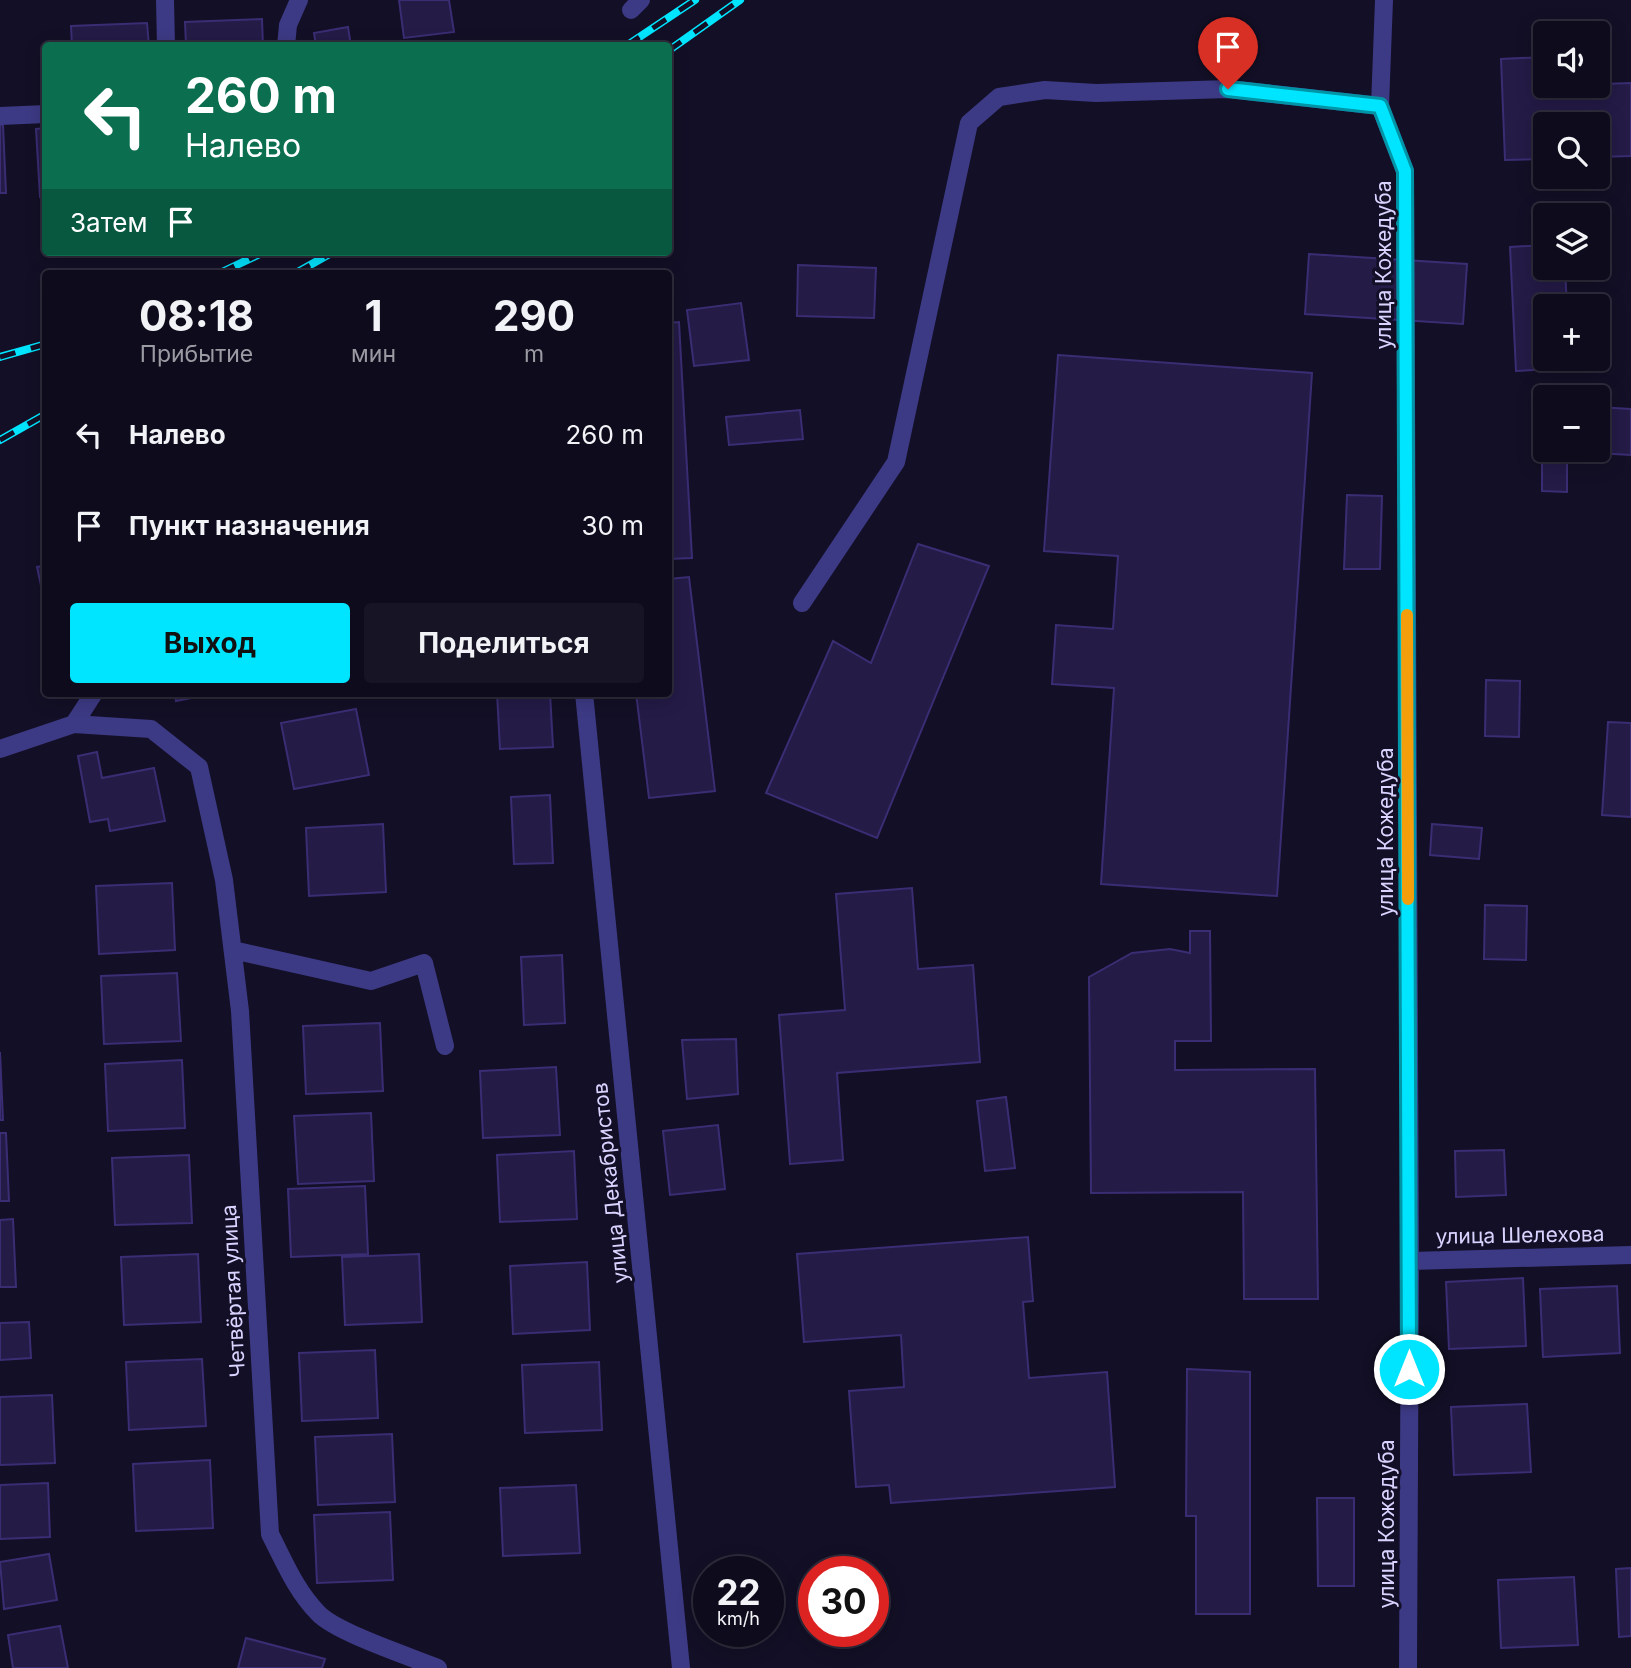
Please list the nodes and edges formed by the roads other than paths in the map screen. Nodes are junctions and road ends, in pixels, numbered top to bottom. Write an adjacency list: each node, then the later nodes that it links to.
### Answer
1 (165, 0): 4 (street)
2 (299, 0): 5 (street)
3 (1384, 0): 6 (street, улица Кожедуба)
4 (166, 42)
5 (286, 42)
6 (1380, 106): 9 (street); 17 (street, улица Кожедуба)
7 (42, 114): 8 (street)
8 (0, 116)
9 (802, 603)
10 (91, 697): 12 (street)
11 (584, 697): 19 (street, улица Декабристов)
12 (74, 724): 13 (street, Четвёртая улица); 14 (street, Четвёртая улица)
13 (0, 750)
14 (233, 950): 15 (street); 18 (street, Четвёртая улица)
15 (445, 1046)
16 (1631, 1255): 17 (street, улица Шелехова)
17 (1410, 1261): 20 (street, улица Кожедуба)
18 (438, 1668)
19 (681, 1668)
20 (1408, 1668)

